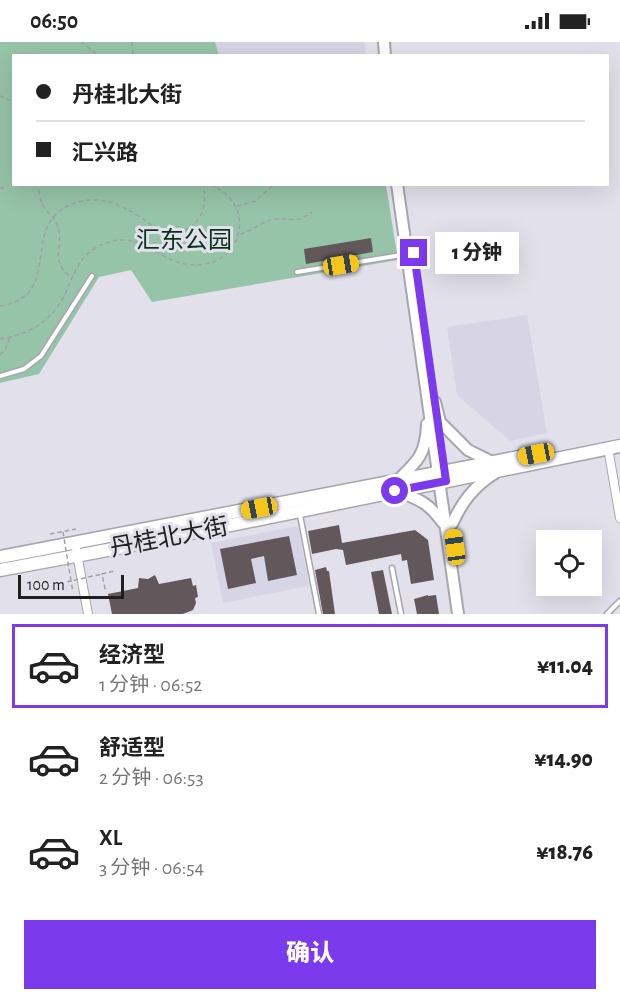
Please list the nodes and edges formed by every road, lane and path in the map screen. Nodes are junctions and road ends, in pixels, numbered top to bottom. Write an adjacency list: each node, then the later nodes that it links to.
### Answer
1 (81, 42): 2 (path)
2 (96, 54)
3 (0, 96): 4 (path)
4 (10, 100)
5 (204, 186): 15 (path)
6 (211, 186): 13 (path)
7 (272, 186): 13 (path)
8 (397, 186): 17 (main road)
9 (404, 186): 17 (main road)
10 (0, 188): 11 (path)
11 (4, 188)
12 (39, 190): 15 (path)
13 (236, 207): 16 (path)
14 (312, 212): 16 (path)
15 (53, 219): 19 (path); 21 (path)
16 (239, 234): 19 (path)
17 (410, 253): 18 (lane); 26 (main road)
18 (297, 272)
19 (71, 276): 22 (path)
20 (92, 276): 25 (lane)
21 (0, 306)
22 (11, 337): 23 (path); 24 (path)
23 (0, 339)
24 (0, 356)
25 (0, 376)
26 (432, 404): 29 (main road); 30 (main road); 31 (main road)
27 (620, 438): 29 (main road, 丹桂北大街)
28 (614, 447): 29 (main road, 丹桂北大街); 33 (street)
29 (497, 466): 30 (main road, 丹桂北大街); 34 (main road)
30 (442, 477): 31 (main road, 丹桂北大街); 34 (main road)
31 (396, 486): 32 (main road, 丹桂北大街); 34 (main road); 38 (main road, 丹桂北大街)
32 (300, 511): 38 (main road, 丹桂北大街); 50 (lane)
33 (620, 518)
34 (449, 525): 52 (main road); 53 (main road)
35 (76, 530): 36 (path)
36 (63, 532): 37 (path); 44 (path, bridge)
37 (50, 534)
38 (76, 549): 39 (main road, 丹桂北大街); 41 (main road, 丹桂北大街); 49 (street)
39 (0, 557)
40 (392, 568): 51 (lane)
41 (0, 570)
42 (114, 571): 43 (path)
43 (102, 574): 44 (path, bridge); 46 (path)
44 (71, 581): 45 (path); 47 (path)
45 (60, 583)
46 (105, 588)
47 (74, 592)
48 (620, 601): 54 (lane)
49 (88, 614)
50 (319, 614)
51 (401, 614)
52 (458, 614)
53 (465, 614)
54 (607, 614)

